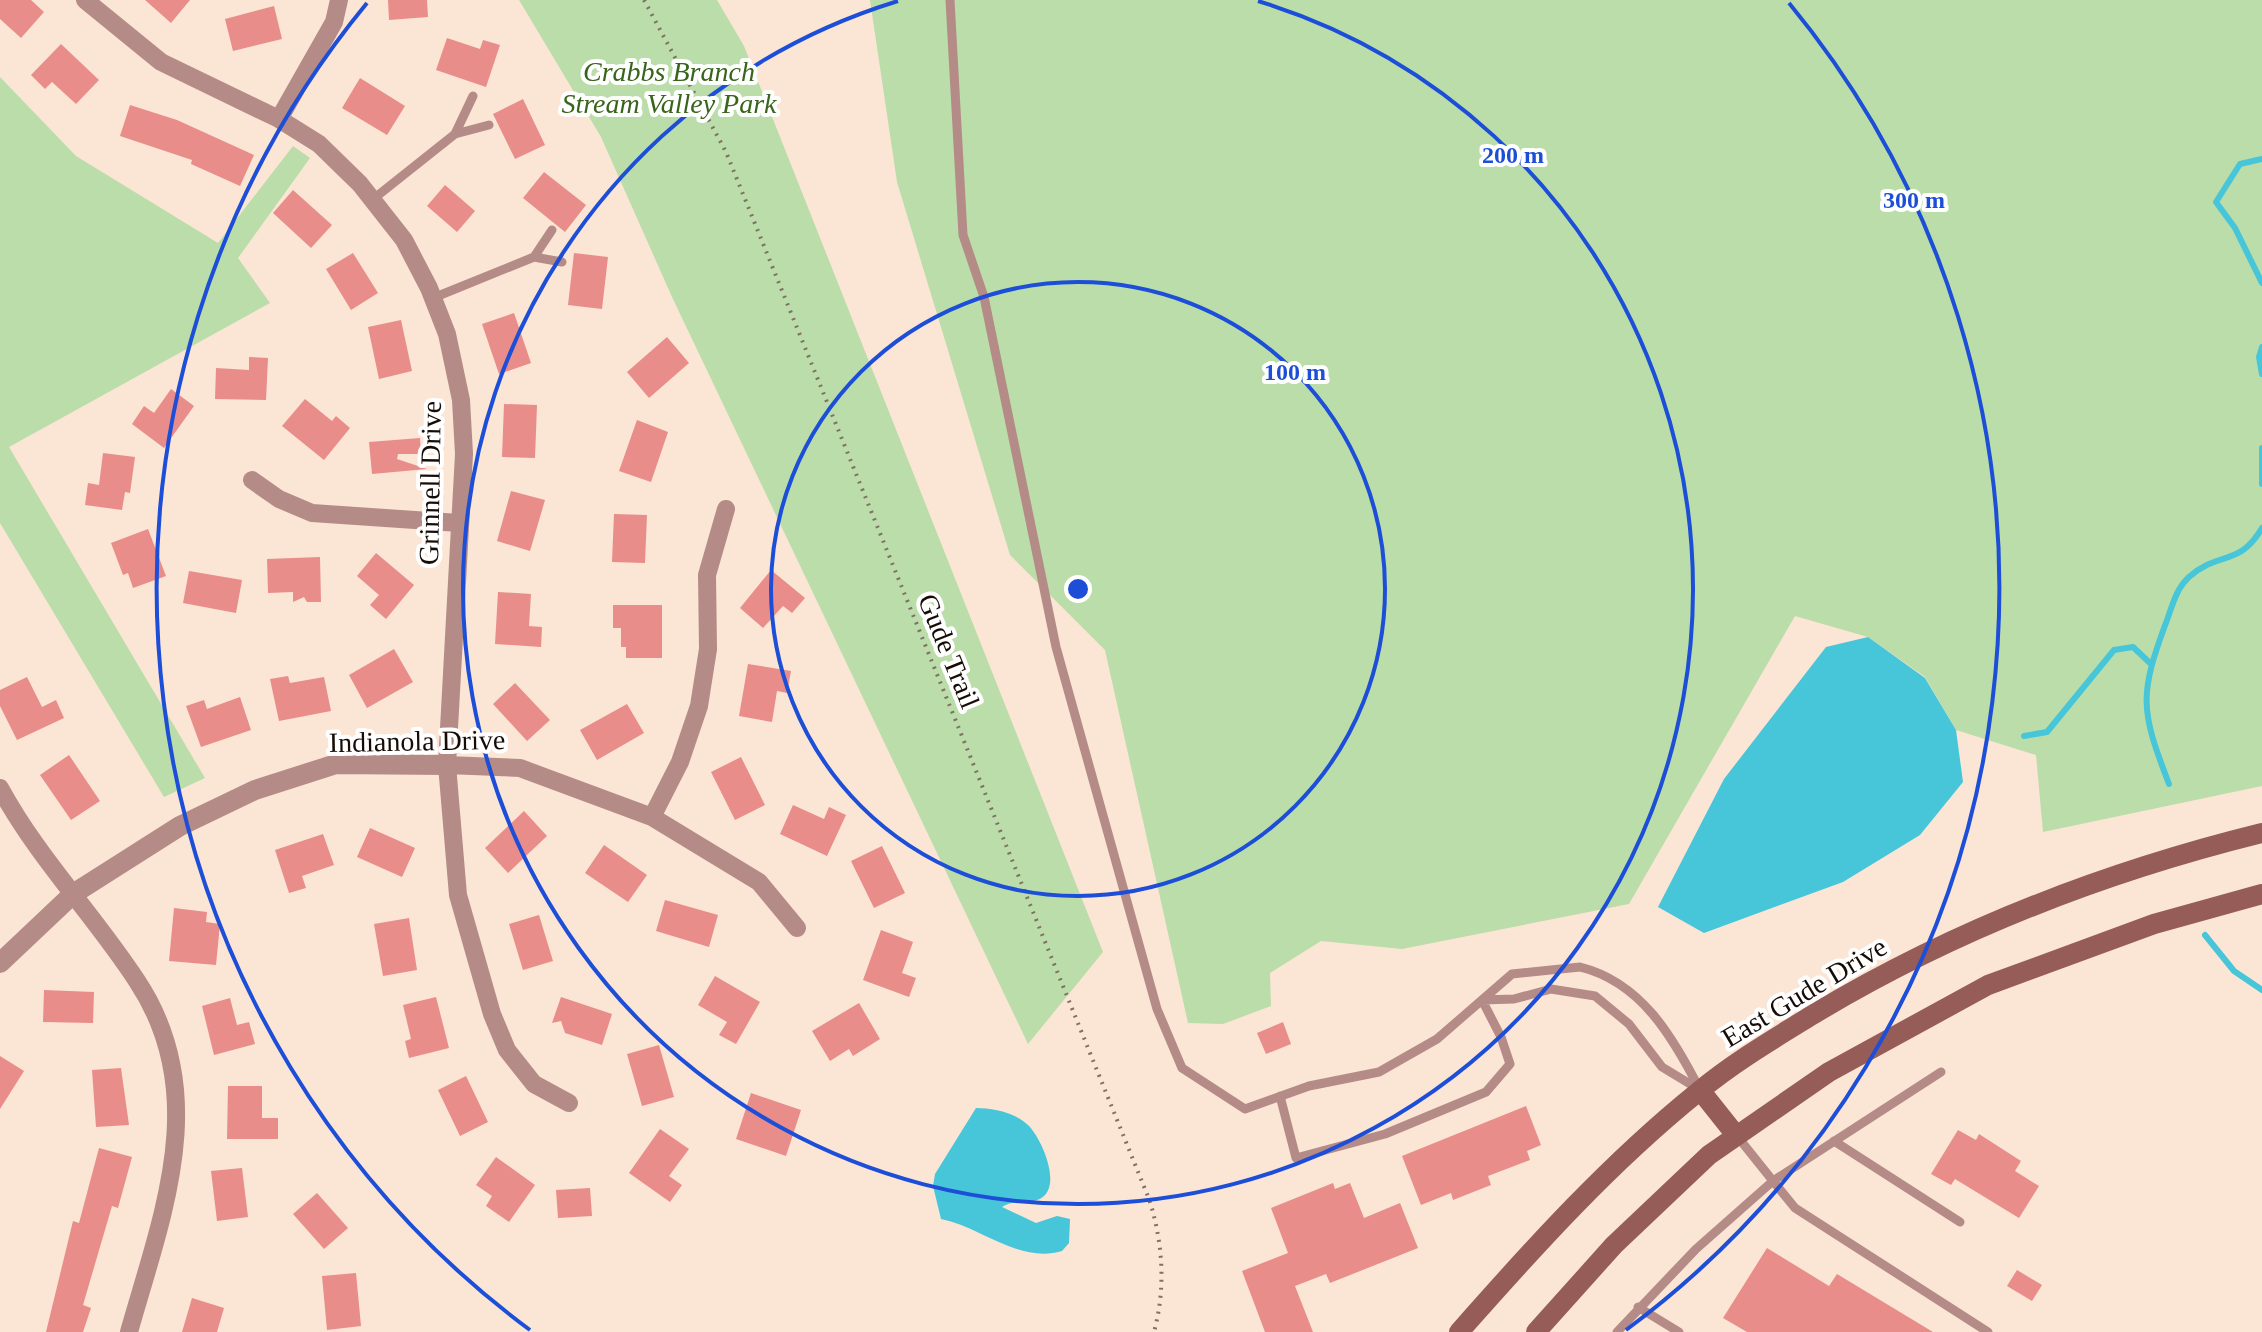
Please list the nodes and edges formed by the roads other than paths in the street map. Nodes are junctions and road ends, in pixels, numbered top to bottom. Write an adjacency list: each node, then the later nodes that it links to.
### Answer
1 (85, 0): 5 (street, Grinnell Drive)
2 (339, 0): 5 (street)
3 (950, 0): 27 (lane)
4 (473, 96): 7 (lane)
5 (279, 119): 8 (street, Grinnell Drive)
6 (489, 125): 7 (lane)
7 (455, 134): 8 (lane)
8 (372, 200): 12 (street, Grinnell Drive)
9 (552, 230): 10 (lane)
10 (534, 257): 11 (lane); 12 (lane)
11 (562, 262)
12 (433, 298): 15 (street, Grinnell Drive)
13 (252, 480): 15 (street)
14 (726, 509): 18 (street)
15 (459, 523): 16 (street, Grinnell Drive)
16 (447, 765): 18 (street, Indianola Drive); 20 (street, Indianola Drive); 28 (street, Grinnell Drive)
17 (0, 788): 20 (street)
18 (652, 817): 22 (street, Indianola Drive)
19 (2262, 833): 26 (main road, East Gude Drive)
20 (73, 894): 23 (street, Indianola Drive); 34 (street)
21 (2262, 894): 29 (main road)
22 (797, 928)
23 (0, 963)
24 (1482, 1000): 26 (lane); 26 (lane); 27 (lane); 27 (lane)
25 (1941, 1072): 30 (lane)
26 (1700, 1090): 29 (main road); 35 (main road, East Gude Drive)
27 (1280, 1096)
28 (569, 1103)
29 (1735, 1134): 31 (lane); 36 (main road)
30 (1834, 1141): 31 (lane); 32 (lane)
31 (1773, 1181): 33 (lane); 39 (lane)
32 (1960, 1222)
33 (1638, 1307): 37 (lane); 38 (lane)
34 (129, 1332)
35 (1459, 1332)
36 (1536, 1332)
37 (1617, 1332)
38 (1679, 1332)
39 (1988, 1332)

